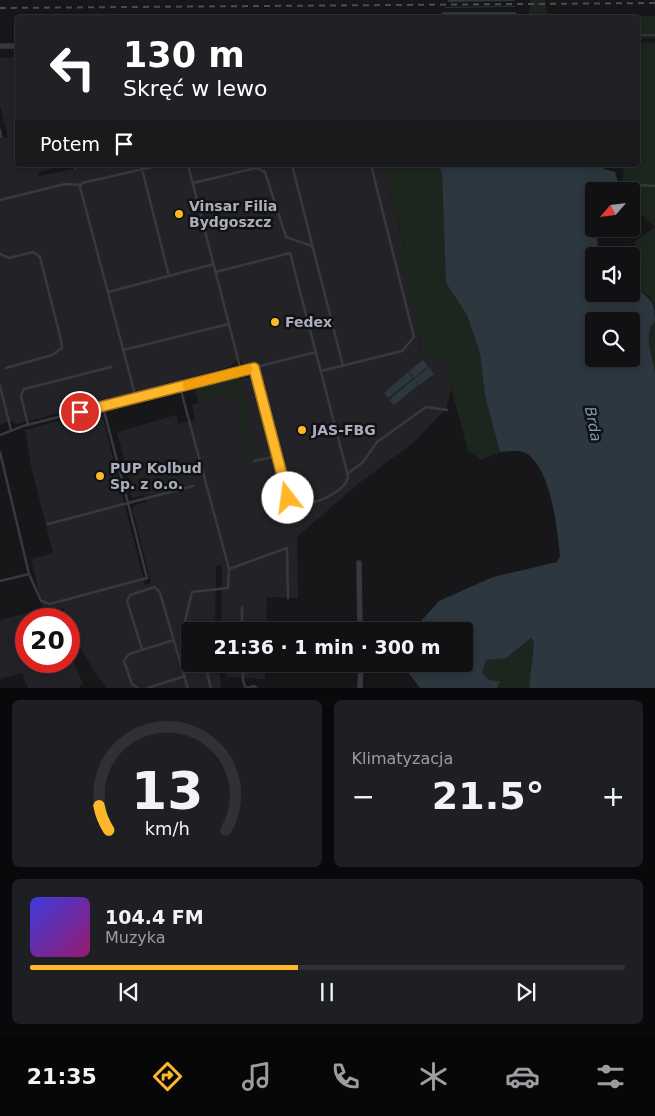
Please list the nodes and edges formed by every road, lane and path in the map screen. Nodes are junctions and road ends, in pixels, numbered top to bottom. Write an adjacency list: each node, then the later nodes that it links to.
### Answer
1 (0, 46): 2 (street)
2 (15, 46)
3 (0, 130): 4 (lane)
4 (2, 137)
5 (152, 167): 9 (lane)
6 (188, 167): 10 (lane)
7 (292, 167): 15 (lane)
8 (372, 167): 24 (lane)
9 (142, 169): 11 (lane); 19 (lane)
10 (192, 183): 15 (lane); 17 (lane)
11 (80, 185): 14 (lane); 20 (lane)
12 (640, 185): 13 (lane)
13 (655, 186)
14 (0, 200)
15 (312, 246): 24 (lane)
16 (0, 254): 26 (lane)
17 (214, 264): 18 (lane); 19 (lane)
18 (216, 272): 21 (lane); 23 (lane)
19 (169, 276): 20 (lane)
20 (108, 292): 22 (lane)
21 (229, 324): 22 (lane); 28 (lane)
22 (123, 350): 32 (lane)
23 (316, 352): 27 (lane); 29 (lane)
24 (343, 366): 29 (lane)
25 (111, 367): 35 (lane)
26 (6, 368)
27 (254, 368): 28 (lane); 39 (lane)
28 (241, 371): 31 (lane)
29 (321, 371): 41 (lane)
30 (0, 386): 36 (lane)
31 (180, 387): 32 (lane); 46 (lane)
32 (136, 398): 33 (lane)
33 (103, 407): 35 (lane); 43 (lane)
34 (447, 410): 41 (lane)
35 (28, 425): 36 (lane)
36 (11, 430): 37 (lane)
37 (0, 435)
38 (0, 452): 47 (lane)
39 (277, 456): 40 (lane); 41 (lane)
40 (254, 461)
41 (347, 474)
42 (193, 486): 43 (lane)
43 (128, 503): 44 (lane); 47 (lane)
44 (48, 524)
45 (359, 563): 53 (street)
46 (229, 569): 49 (lane); 51 (lane)
47 (29, 574): 48 (lane)
48 (0, 581)
49 (288, 598)
50 (242, 607): 52 (lane)
51 (185, 622)
52 (242, 622)
53 (360, 622)
54 (174, 640): 55 (lane); 55 (lane); 59 (lane)
55 (142, 650): 60 (lane)
56 (208, 672): 63 (lane)
57 (243, 672): 64 (lane)
58 (361, 672): 66 (street)
59 (185, 676): 61 (lane); 62 (lane)
60 (139, 688)
61 (145, 688)
62 (188, 688)
63 (211, 688)
64 (245, 688): 65 (lane)
65 (257, 688)
66 (360, 688)

